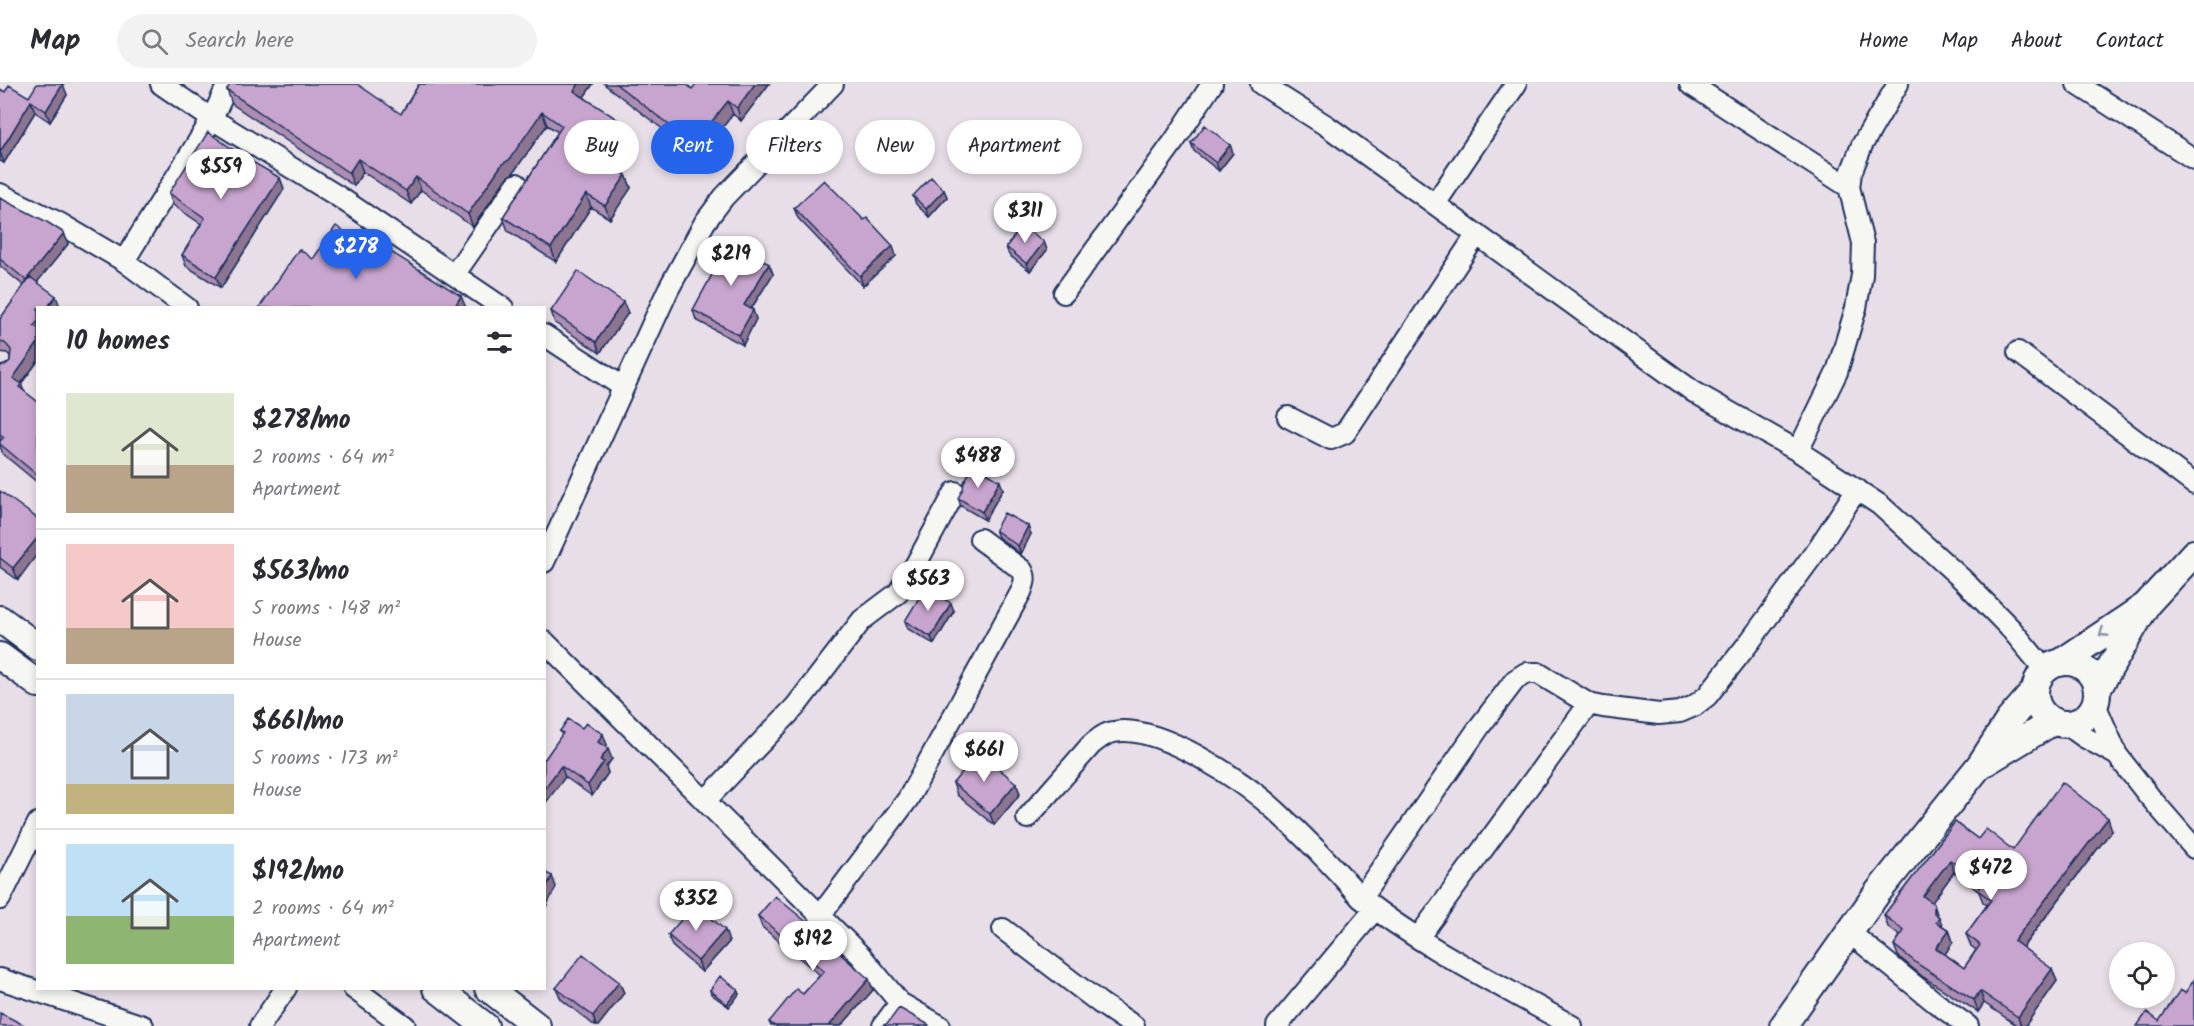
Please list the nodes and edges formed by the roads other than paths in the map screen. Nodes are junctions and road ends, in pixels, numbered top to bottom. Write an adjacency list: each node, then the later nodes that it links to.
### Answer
1 (161, 84): 11 (street)
2 (228, 84): 11 (street)
3 (833, 84): 25 (street)
4 (1212, 84): 20 (street)
5 (1261, 84): 10 (street)
6 (1516, 84): 16 (street)
7 (1690, 84): 14 (street)
8 (1898, 84): 14 (street)
9 (2077, 84): 12 (street)
10 (1285, 90): 16 (street)
11 (212, 119): 18 (street); 19 (street)
12 (2194, 159)
13 (517, 184): 19 (street)
14 (1849, 187): 27 (street)
15 (0, 194): 18 (street)
16 (1435, 204): 17 (street)
17 (1477, 234): 26 (street); 27 (street)
18 (124, 261): 21 (street)
19 (454, 275): 22 (street)
20 (1064, 293)
21 (185, 306)
22 (500, 306)
23 (546, 336): 25 (street)
24 (2018, 352): 28 (street)
25 (623, 387): 33 (street)
26 (1288, 417)
27 (1798, 451): 29 (street)
28 (2194, 483)
29 (1857, 489): 39 (street); 42 (street)
30 (955, 492): 46 (street)
31 (980, 539): 52 (street)
32 (2194, 553): 34 (main road)
33 (546, 558)
34 (2148, 604): 39 (main road, one-way to 39); 41 (main road)
35 (0, 619): 37 (main road)
36 (546, 643): 46 (street)
37 (36, 646)
38 (0, 656): 40 (main road)
39 (2047, 674): 41 (main road); 43 (main road); 45 (main road)
40 (36, 683)
41 (2096, 697): 43 (main road); 44 (street)
42 (1589, 704): 51 (street); 55 (street)
43 (2060, 723): 44 (street); 45 (main road)
44 (2117, 755): 49 (street)
45 (1980, 765): 54 (main road)
46 (705, 801): 52 (street)
47 (1027, 818): 51 (street)
48 (36, 827): 50 (street)
49 (2194, 848)
50 (0, 899)
51 (1368, 904): 55 (street); 70 (street)
52 (820, 916): 61 (street)
53 (1003, 930): 69 (street)
54 (1849, 932): 72 (main road); 73 (street)
55 (1418, 938): 71 (street)
56 (0, 979): 62 (street)
57 (285, 990): 63 (street)
58 (356, 990): 64 (street)
59 (439, 990): 65 (main road)
60 (491, 990): 66 (main road)
61 (900, 1003): 67 (street); 68 (street)
62 (142, 1026)
63 (260, 1026)
64 (405, 1026)
65 (485, 1026)
66 (537, 1026)
67 (883, 1026)
68 (940, 1026)
69 (1134, 1026)
70 (1277, 1026)
71 (1572, 1026)
72 (1783, 1026)
73 (1968, 1026)

